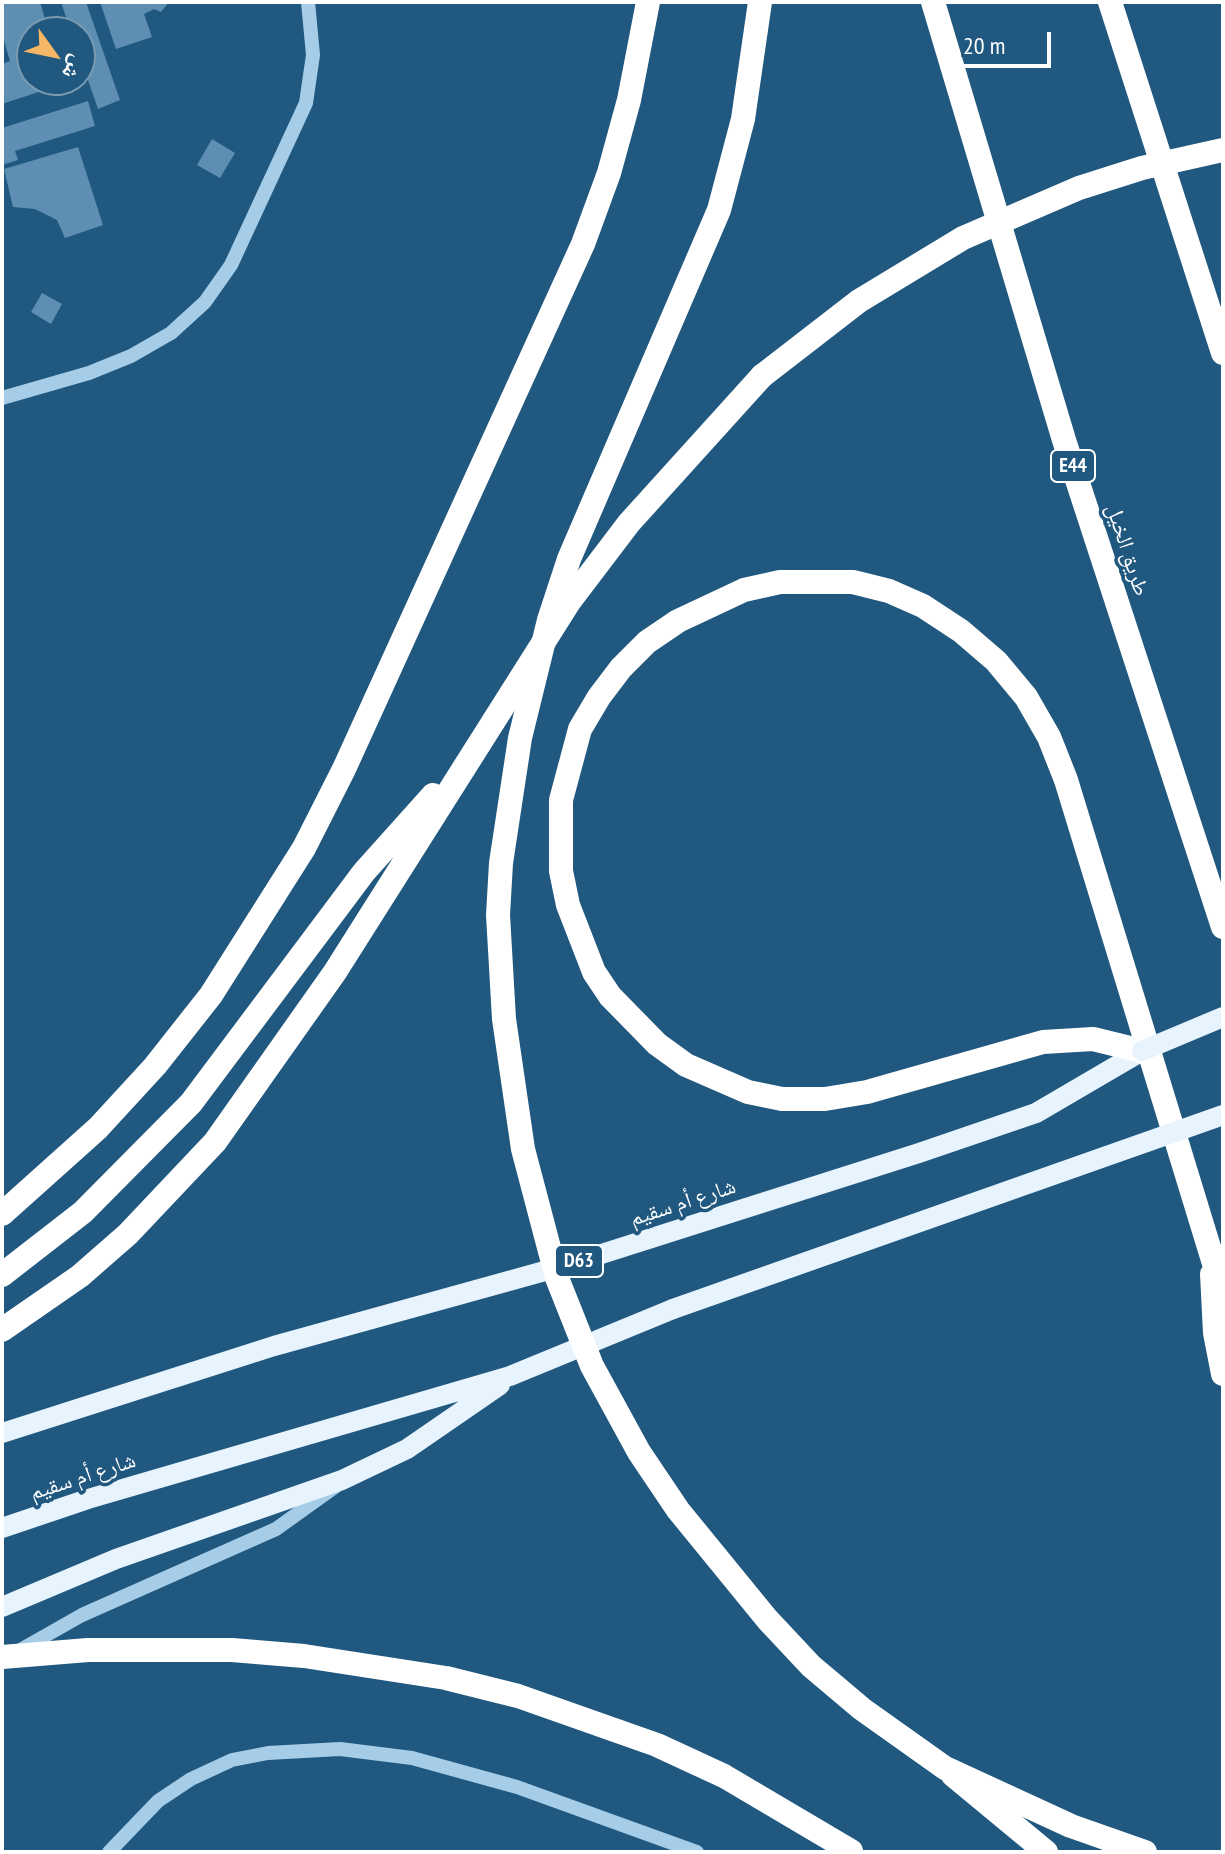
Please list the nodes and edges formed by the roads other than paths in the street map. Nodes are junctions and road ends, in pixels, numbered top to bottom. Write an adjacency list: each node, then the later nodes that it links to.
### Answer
1 (308, 2): 8 (street)
2 (648, 2): 14 (highway)
3 (760, 2): 26 (highway, bridge)
4 (933, 2): 10 (highway, طريق الخيل / E44)
5 (1110, 2): 7 (highway)
6 (1223, 150): 9 (highway, bridge)
7 (1223, 353)
8 (2, 398)
9 (461, 769): 16 (highway); 18 (highway)
10 (1223, 927)
11 (1223, 1017): 12 (main road, شارع أم سقيم / D63, bridge)
12 (1142, 1051): 15 (highway); 21 (main road, شارع أم سقيم / D63)
13 (1223, 1115): 20 (main road, شارع أم سقيم, bridge)
14 (2, 1214)
15 (1212, 1255): 17 (highway); 19 (highway)
16 (2, 1275)
17 (1223, 1293)
18 (2, 1330)
19 (1223, 1374)
20 (510, 1376): 22 (main road); 23 (main road, شارع أم سقيم)
21 (2, 1433)
22 (342, 1480): 24 (main road); 25 (street)
23 (2, 1528)
24 (2, 1607)
25 (2, 1660): 29 (highway, bridge)
26 (945, 1768): 30 (highway, bridge); 31 (highway, bridge)
27 (109, 1852): 28 (street)
28 (697, 1852)
29 (852, 1852)
30 (1046, 1852)
31 (1145, 1852)

